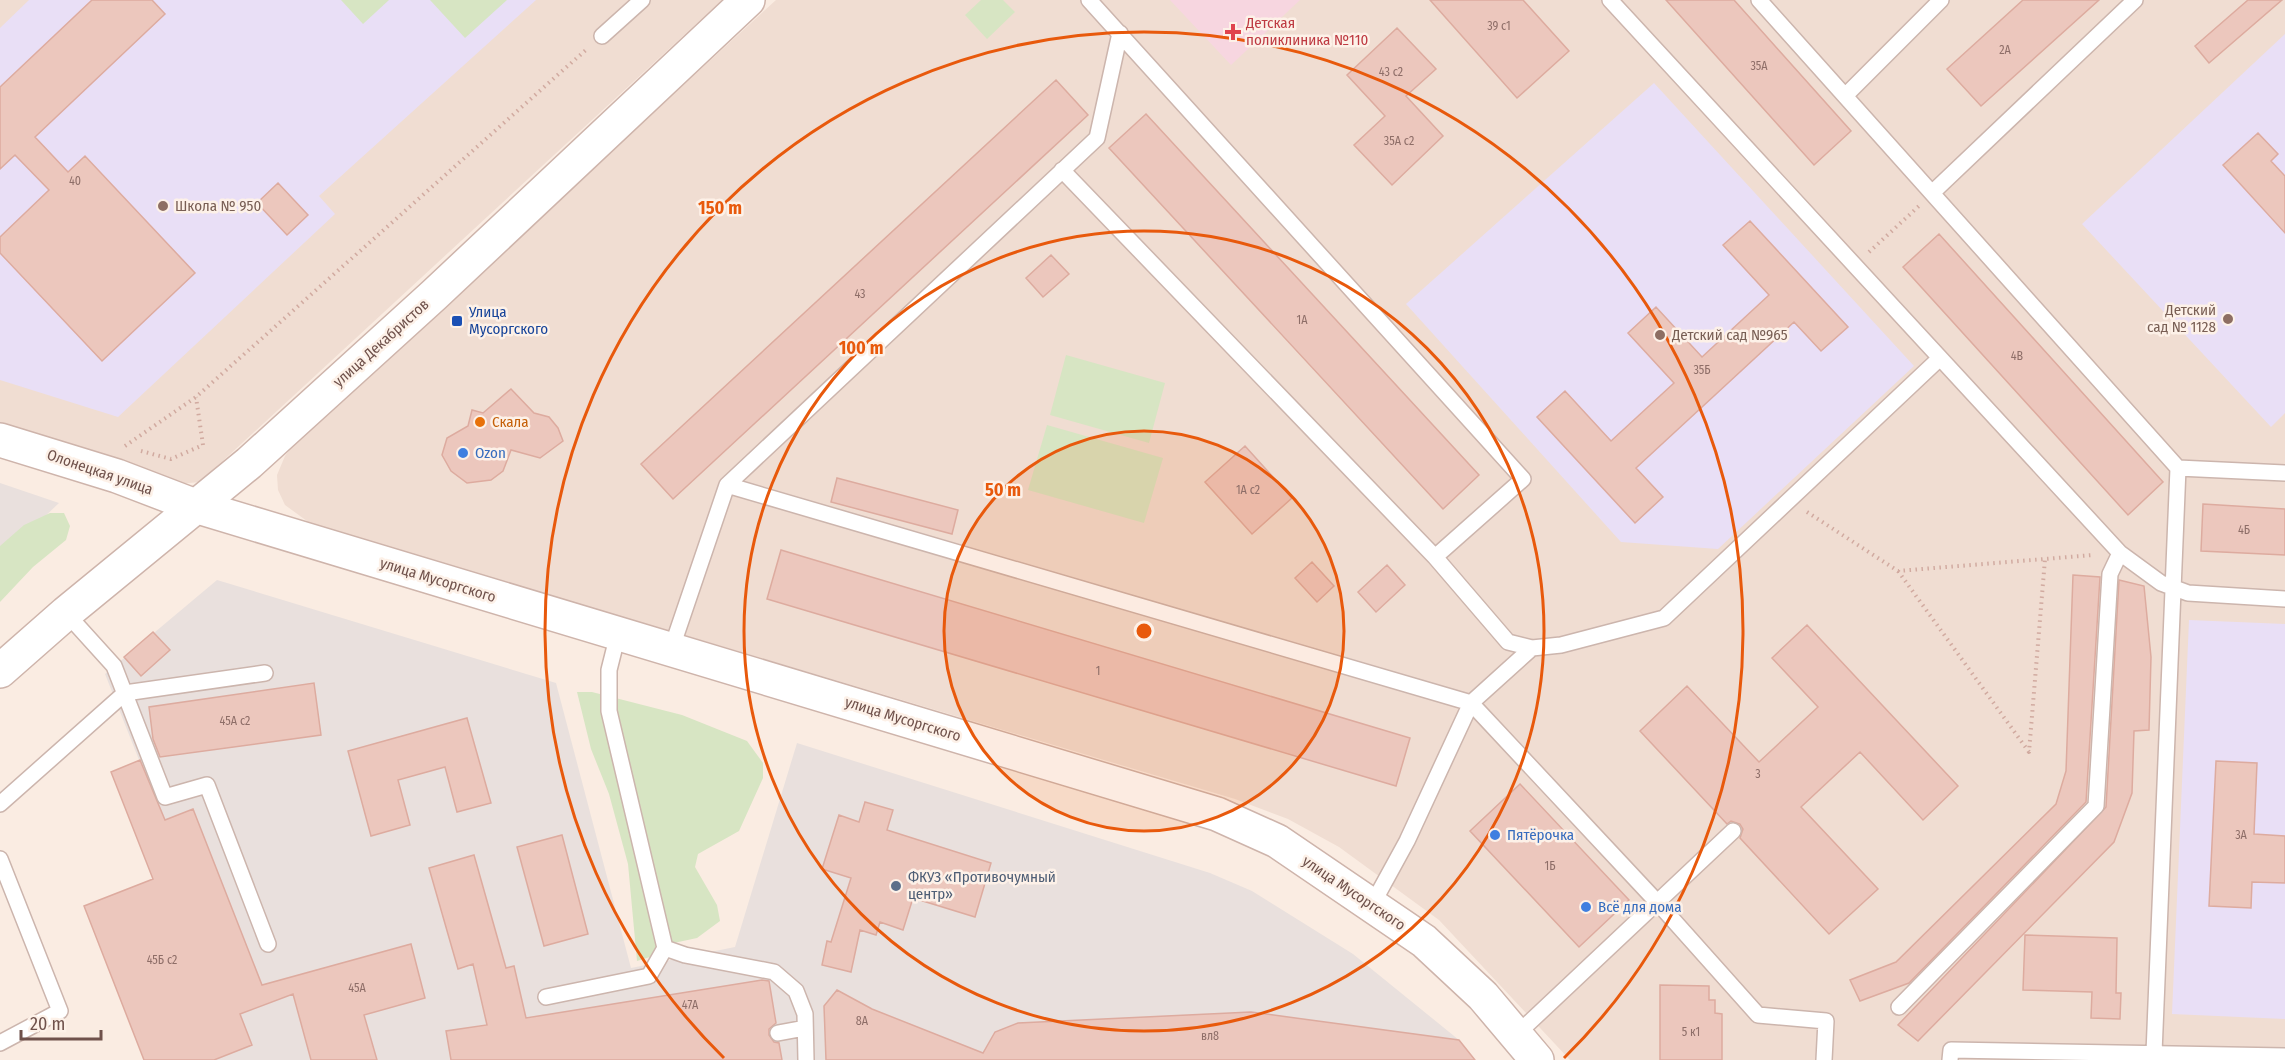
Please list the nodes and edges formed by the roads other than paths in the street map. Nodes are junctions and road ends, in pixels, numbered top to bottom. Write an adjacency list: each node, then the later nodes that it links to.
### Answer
1 (642, 0): 9 (lane)
2 (748, 0): 18 (street, улица Декабристов)
3 (1089, 0): 8 (lane)
4 (1610, 0): 13 (lane)
5 (1759, 0): 10 (lane)
6 (1941, 0): 10 (lane)
7 (2135, 0): 12 (lane)
8 (1120, 33): 11 (lane); 20 (lane)
9 (602, 36)
10 (1845, 96): 12 (lane)
11 (1062, 170): 17 (lane); 20 (lane)
12 (1932, 193): 15 (lane)
13 (1940, 358): 19 (lane); 25 (lane)
14 (0, 440): 18 (street, Олонецкая улица)
15 (2178, 468): 16 (lane); 21 (lane)
16 (2285, 473)
17 (727, 485): 26 (lane); 30 (lane)
18 (198, 507): 23 (street, улица Декабристов); 24 (street, улица Мусоргского)
19 (2120, 552): 21 (lane); 39 (lane)
20 (1434, 557): 25 (lane)
21 (2175, 588): 22 (lane); 44 (lane)
22 (2285, 599)
23 (66, 613): 27 (street, улица Декабристов); 29 (lane)
24 (618, 634): 26 (street, улица Мусоргского); 37 (lane)
25 (1532, 648): 30 (lane)
26 (671, 650): 35 (street, улица Мусоргского)
27 (0, 671)
28 (265, 673): 29 (lane)
29 (125, 693): 31 (lane); 36 (lane)
30 (1471, 703): 34 (lane); 35 (lane)
31 (0, 804)
32 (1733, 831): 34 (lane)
33 (0, 859): 43 (lane)
34 (1659, 903): 42 (lane); 49 (lane)
35 (1372, 905): 42 (street, улица Мусоргского)
36 (268, 944)
37 (665, 948): 38 (lane); 40 (lane)
38 (546, 997)
39 (1899, 1007)
40 (805, 1028): 41 (lane); 47 (lane)
41 (778, 1033)
42 (1516, 1035): 48 (street, улица Мусоргского)
43 (0, 1043)
44 (2154, 1053): 46 (lane); 50 (lane)
45 (2285, 1056): 46 (lane)
46 (2197, 1057)
47 (806, 1060)
48 (1537, 1060)
49 (1824, 1060)
50 (1950, 1060)

